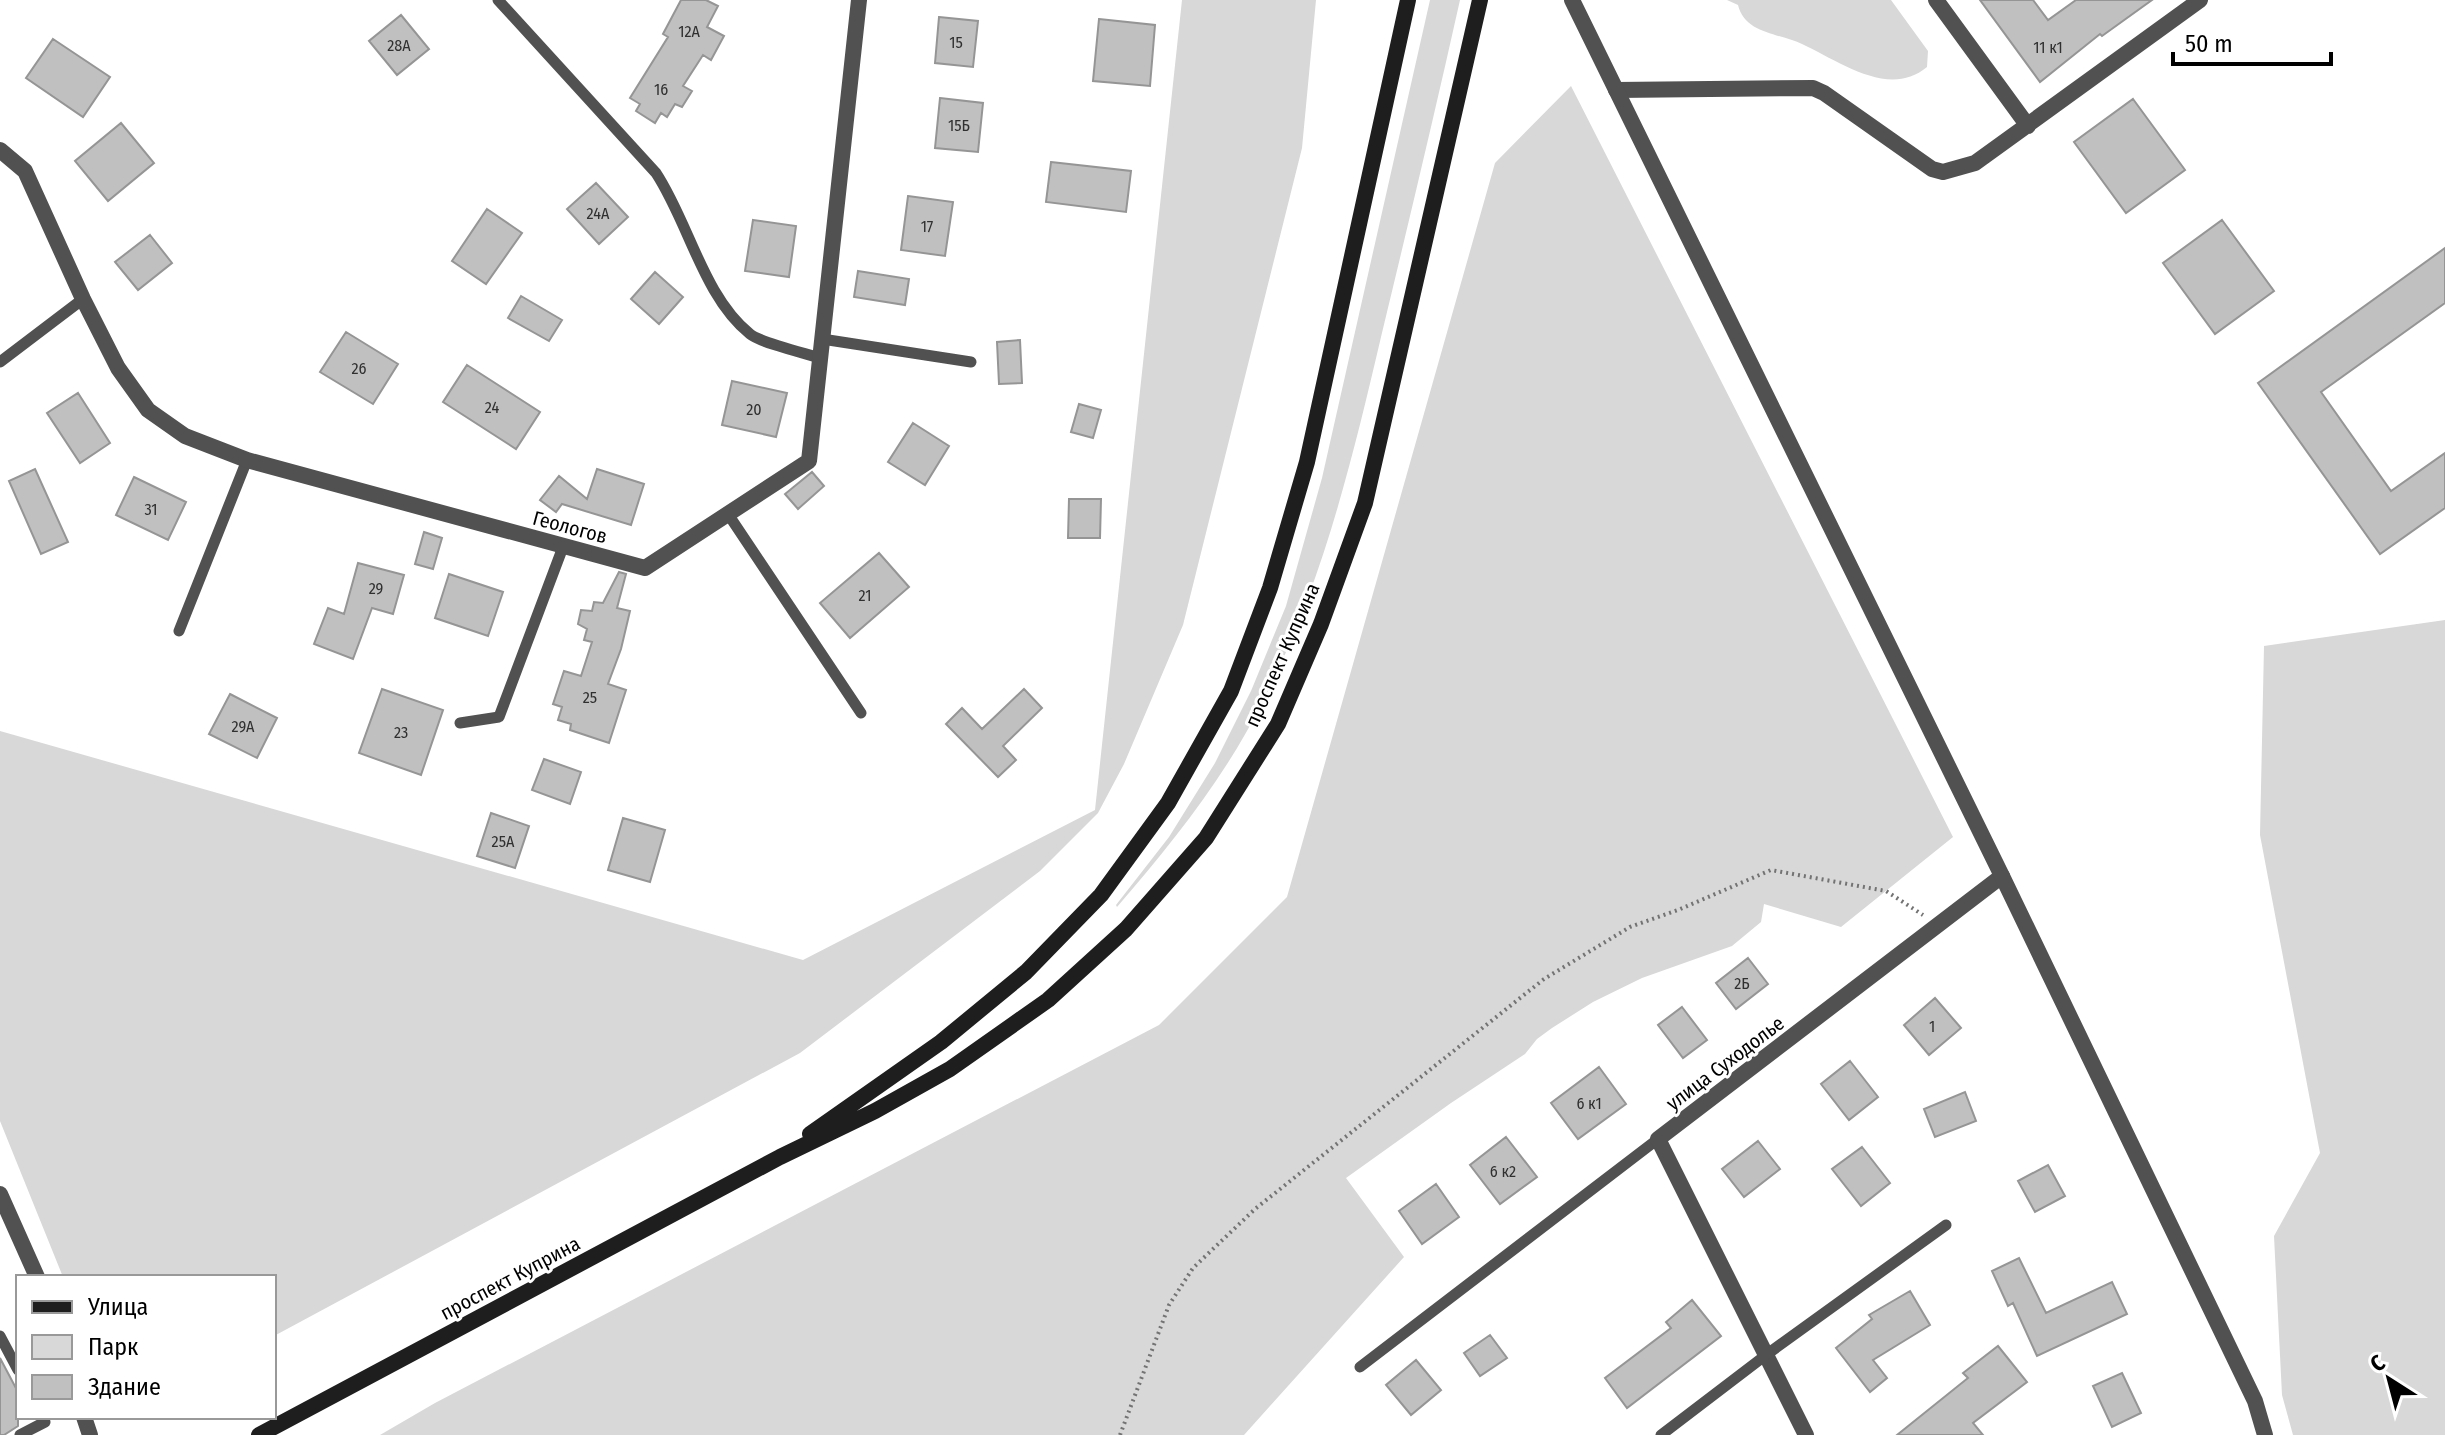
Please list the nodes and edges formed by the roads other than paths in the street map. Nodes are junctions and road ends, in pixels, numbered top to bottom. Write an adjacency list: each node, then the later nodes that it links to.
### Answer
1 (498, 0): 13 (lane)
2 (859, 0): 12 (street, Геологов)
3 (1408, 0): 24 (main road, проспект Куприна)
4 (1480, 0): 24 (main road, проспект Куприна)
5 (1572, 0): 8 (street)
6 (1936, 0): 9 (street)
7 (2200, 0): 9 (street)
8 (1616, 90): 9 (street); 22 (street)
9 (2028, 126)
10 (0, 150): 11 (street, Геологов)
11 (83, 299): 14 (lane); 16 (street, Геологов)
12 (822, 339): 13 (street, Геологов); 15 (lane)
13 (820, 358): 17 (street, Геологов)
14 (0, 362)
15 (971, 362)
16 (247, 460): 18 (street, Геологов); 19 (lane)
17 (728, 514): 18 (street, Геологов); 20 (lane)
18 (563, 547): 21 (lane)
19 (179, 631)
20 (861, 713)
21 (460, 723)
22 (2002, 876): 23 (street, улица Суходолье); 37 (street)
23 (1658, 1139): 29 (street, улица Суходолье); 31 (lane)
24 (780, 1157): 33 (main road, проспект Куприна)
25 (0, 1194): 27 (street)
26 (1946, 1225): 29 (lane)
27 (36, 1275)
28 (0, 1336): 30 (lane)
29 (1766, 1355): 35 (lane); 36 (street, улица Суходолье)
30 (16, 1366)
31 (1360, 1367)
32 (43, 1419): 34 (lane)
33 (265, 1433)
34 (20, 1435)
35 (1661, 1435)
36 (1806, 1435)
37 (2265, 1435)

